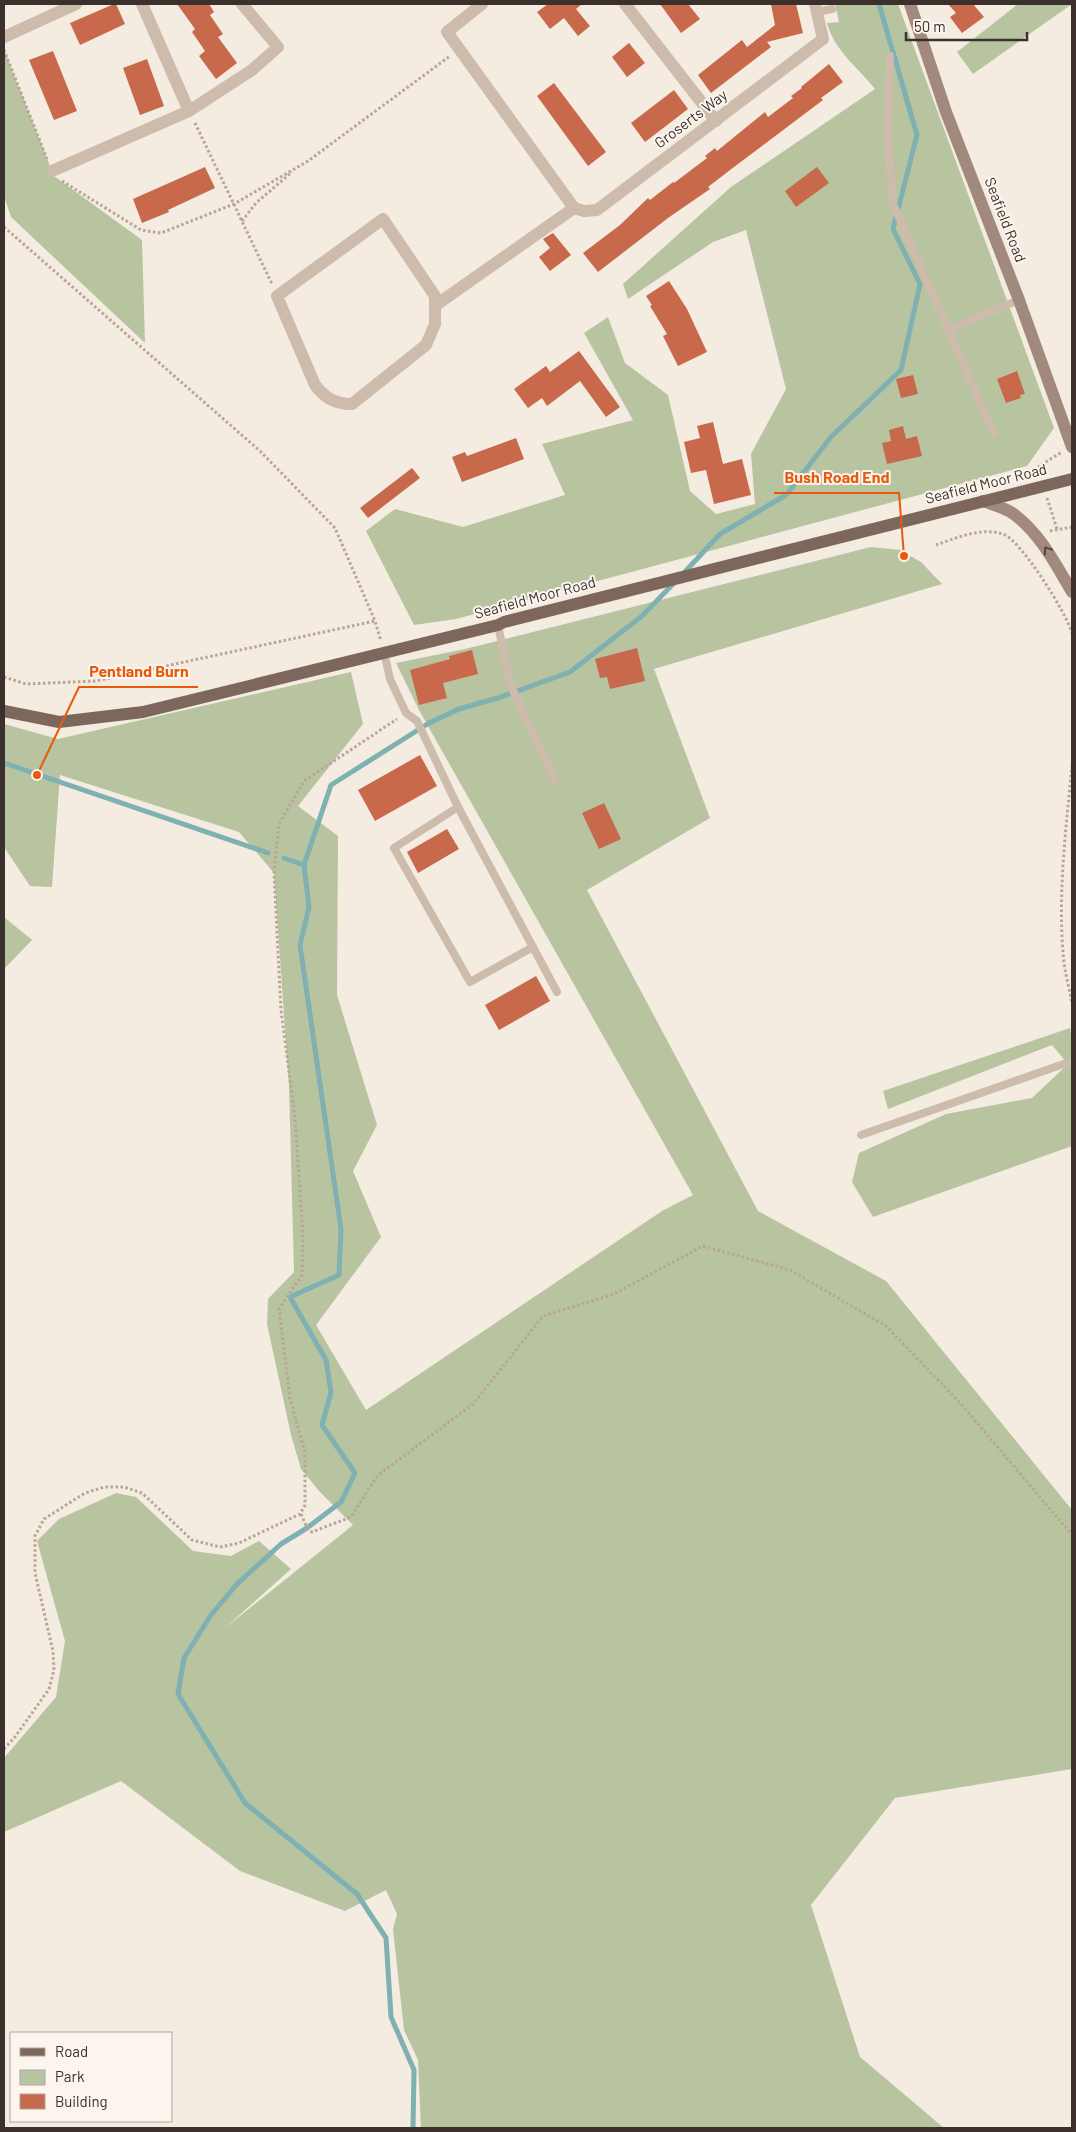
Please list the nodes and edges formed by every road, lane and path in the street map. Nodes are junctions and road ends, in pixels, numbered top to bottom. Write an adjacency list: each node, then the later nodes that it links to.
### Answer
1 (76, 4): 9 (street)
2 (142, 4): 13 (street)
3 (242, 4): 13 (street)
4 (482, 4): 10 (street)
5 (625, 4): 14 (street)
6 (910, 4): 22 (street, Seafield Road)
7 (816, 8): 8 (lane); 14 (street, Groserts Way)
8 (832, 9)
9 (4, 37)
10 (459, 49): 15 (path); 18 (street)
11 (4, 50): 16 (path)
12 (890, 56): 24 (lane)
13 (190, 111): 16 (street); 17 (path)
14 (716, 120): 18 (street, Groserts Way)
15 (298, 167): 17 (path); 19 (path)
16 (52, 171): 17 (path)
17 (234, 204): 19 (path)
18 (574, 208): 23 (street)
19 (242, 221): 21 (path)
20 (4, 227): 33 (path)
21 (278, 296): 23 (street); 23 (street)
22 (1019, 300): 24 (lane); 26 (street, Seafield Road)
23 (436, 305)
24 (947, 330): 25 (lane)
25 (994, 434)
26 (1069, 449): 28 (path)
27 (1072, 479): 28 (main road, Seafield Moor Road)
28 (1044, 487): 29 (main road, Seafield Moor Road); 30 (path)
29 (983, 501): 32 (street, one-way to 29); 34 (main road, Seafield Moor Road)
30 (1057, 529)
31 (936, 545): 35 (path)
32 (1072, 592)
33 (374, 621): 36 (path); 37 (path)
34 (498, 625): 36 (main road, Seafield Moor Road); 41 (lane)
35 (1072, 633)
36 (384, 652): 38 (main road, Seafield Moor Road); 39 (lane)
37 (4, 677)
38 (4, 711)
39 (406, 713): 42 (lane); 48 (path)
40 (1072, 765): 45 (path)
41 (555, 780)
42 (458, 807): 43 (lane); 43 (lane)
43 (533, 947): 44 (lane)
44 (557, 992)
45 (1072, 1004)
46 (1072, 1061): 47 (lane)
47 (861, 1135)
48 (300, 1514): 49 (path); 50 (path)
49 (1072, 1535)
50 (4, 1749)

